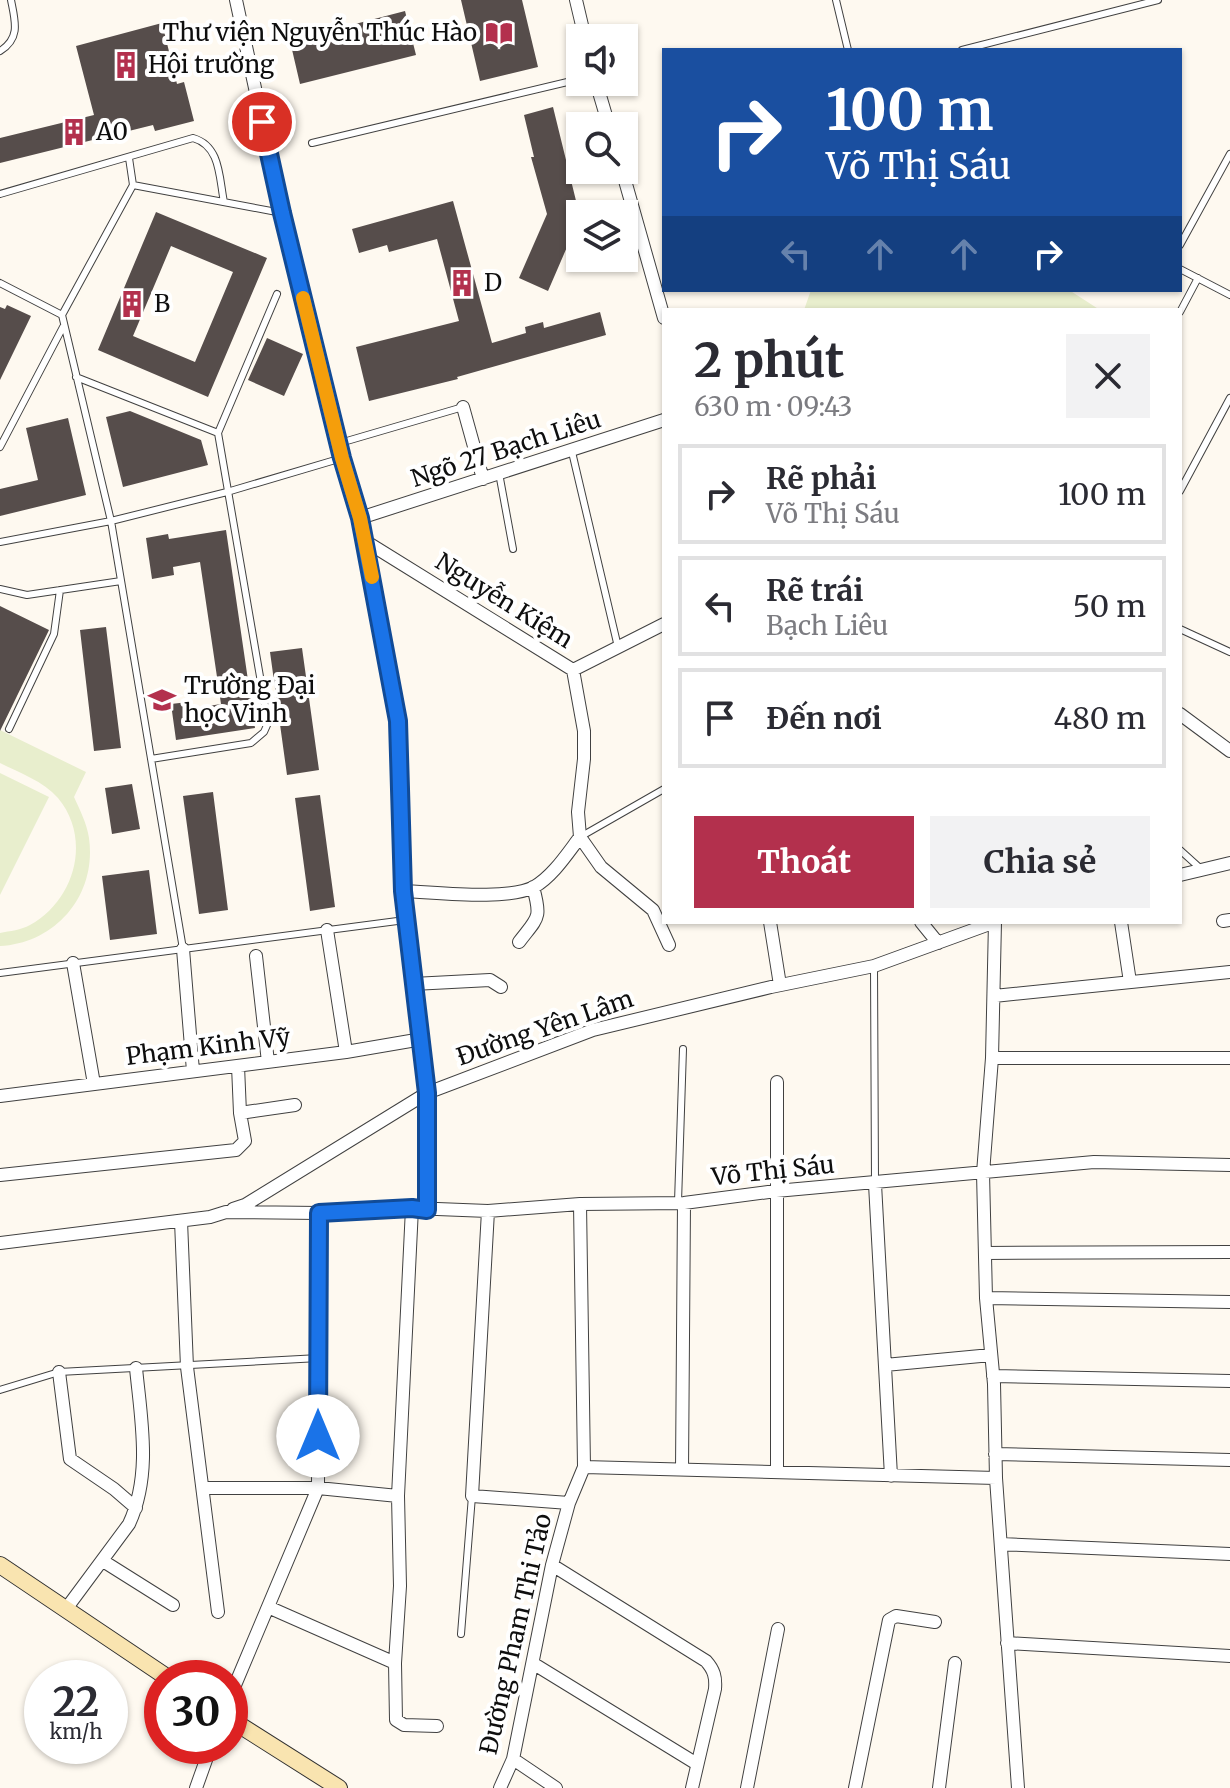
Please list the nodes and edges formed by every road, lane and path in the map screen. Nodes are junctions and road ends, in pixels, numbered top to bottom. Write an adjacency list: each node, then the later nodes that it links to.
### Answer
1 (11, 0): 9 (lane)
2 (236, 0): 18 (street)
3 (576, 0): 6 (street)
4 (836, 0): 7 (lane)
5 (1158, 0): 8 (lane)
6 (582, 24)
7 (848, 48)
8 (970, 48)
9 (0, 51)
10 (566, 82): 11 (lane)
11 (312, 143)
12 (1230, 154): 19 (lane)
13 (129, 158): 15 (lane); 16 (lane); 17 (lane)
14 (626, 184): 26 (street)
15 (133, 185): 17 (lane); 27 (lane)
16 (0, 194)
17 (224, 202): 18 (lane)
18 (282, 213): 34 (street)
19 (1182, 241)
20 (1182, 270): 21 (lane)
21 (1198, 278): 24 (lane); 25 (lane)
22 (0, 283): 27 (lane)
23 (277, 294): 33 (lane)
24 (1230, 295)
25 (1182, 308)
26 (662, 311)
27 (62, 315): 28 (lane)
28 (63, 327): 29 (lane); 35 (lane)
29 (76, 377): 33 (lane); 43 (lane)
30 (1230, 398): 40 (lane)
31 (463, 407): 34 (lane); 39 (street)
32 (662, 421): 36 (street, Ngõ 27 Bạch Liêu)
33 (218, 433): 41 (lane)
34 (339, 443): 37 (street)
35 (0, 447)
36 (572, 452): 38 (street, Ngõ 27 Bạch Liêu); 52 (lane)
37 (342, 458): 41 (lane); 42 (street)
38 (499, 473): 39 (street, Ngõ 27 Bạch Liêu); 46 (lane)
39 (483, 479): 42 (street, Ngõ 27 Bạch Liêu)
40 (1182, 487)
41 (227, 492): 43 (lane); 58 (lane)
42 (360, 518): 44 (street)
43 (111, 521): 45 (lane); 47 (lane)
44 (365, 541): 54 (street, Nguyễn Kiệm); 66 (street)
45 (0, 542)
46 (513, 549)
47 (121, 581): 49 (lane); 58 (lane)
48 (0, 589): 49 (lane)
49 (60, 590): 56 (lane)
50 (662, 625): 52 (street, Nguyễn Kiệm)
51 (1182, 630): 53 (lane)
52 (618, 647): 54 (street, Nguyễn Kiệm)
53 (1230, 652)
54 (573, 670): 60 (street)
55 (1182, 715): 57 (street)
56 (9, 729)
57 (1230, 751)
58 (151, 759): 79 (lane)
59 (662, 790): 60 (lane)
60 (580, 837): 65 (street); 67 (street)
61 (1182, 852): 63 (lane)
62 (1230, 863): 63 (street)
63 (1202, 869): 64 (street)
64 (1182, 874)
65 (533, 887): 66 (street); 76 (street)
66 (403, 891): 68 (street)
67 (658, 906)
68 (407, 920): 75 (lane); 86 (street)
69 (663, 924): 78 (street)
70 (770, 924): 87 (street)
71 (923, 924): 77 (street)
72 (990, 924): 77 (street, Đường Yên Lâm)
73 (995, 924): 89 (street)
74 (1121, 924): 85 (street)
75 (327, 930): 79 (lane); 92 (street)
76 (519, 942)
77 (938, 943): 82 (street, Đường Yên Lâm)
78 (669, 945)
79 (183, 949): 81 (lane); 97 (street)
80 (256, 956): 95 (street)
81 (73, 963): 84 (lane); 99 (street)
82 (874, 966): 87 (street, Đường Yên Lâm); 107 (lane)
83 (1230, 972): 85 (street)
84 (0, 973)
85 (1130, 982): 89 (street)
86 (413, 984): 88 (street); 90 (street)
87 (780, 985): 100 (street, Đường Yên Lâm)
88 (501, 987)
89 (994, 996): 93 (street)
90 (422, 1039): 92 (street, Phạm Kinh Vỹ); 100 (street)
91 (683, 1049): 109 (lane)
92 (346, 1052): 95 (street, Phạm Kinh Vỹ)
93 (992, 1058): 94 (street); 105 (street)
94 (1230, 1058)
95 (268, 1062): 96 (street, Phạm Kinh Vỹ)
96 (238, 1066): 97 (street, Phạm Kinh Vỹ); 103 (street)
97 (193, 1071): 99 (street, Phạm Kinh Vỹ)
98 (777, 1082): 108 (street)
99 (94, 1084): 101 (street, Phạm Kinh Vỹ)
100 (427, 1093): 112 (street); 114 (street, Đường Yên Lâm)
101 (0, 1096)
102 (295, 1105): 103 (street)
103 (240, 1113): 106 (street)
104 (1230, 1165): 105 (street, Võ Thị Sáu)
105 (983, 1173): 107 (street, Võ Thị Sáu); 119 (street)
106 (0, 1175)
107 (875, 1184): 108 (street, Võ Thị Sáu); 124 (street)
108 (776, 1191): 109 (street, Võ Thị Sáu); 135 (street)
109 (681, 1203): 110 (street, Võ Thị Sáu); 134 (street)
110 (580, 1204): 113 (street, Võ Thị Sáu); 133 (street, Đường Pham Thi Tảo)
111 (412, 1208): 112 (street, Võ Thị Sáu); 115 (street, Võ Thị Sáu); 140 (street)
112 (427, 1210): 113 (street, Võ Thị Sáu)
113 (488, 1211): 141 (street)
114 (226, 1212): 115 (street, Võ Thị Sáu); 116 (street)
115 (319, 1213): 123 (street)
116 (181, 1221): 117 (street); 125 (street)
117 (0, 1243)
118 (1230, 1252): 119 (street)
119 (985, 1253): 120 (street)
120 (986, 1298): 121 (street); 122 (street)
121 (1230, 1302)
122 (991, 1355): 124 (street); 128 (street)
123 (319, 1358): 125 (lane); 139 (street)
124 (885, 1365): 136 (street)
125 (187, 1367): 126 (lane); 138 (street)
126 (136, 1368): 127 (lane); 143 (street)
127 (59, 1372): 130 (lane); 143 (street)
128 (993, 1376): 129 (street); 131 (street)
129 (1230, 1381)
130 (0, 1390)
131 (995, 1454): 132 (street); 137 (street)
132 (1230, 1460)
133 (584, 1467): 134 (street); 142 (street, Đường Pham Thi Tảo)
134 (682, 1470): 135 (street)
135 (777, 1472): 136 (street)
136 (891, 1476): 137 (street)
137 (996, 1478): 144 (street)
138 (203, 1488): 139 (street); 152 (street)
139 (318, 1488): 140 (street); 150 (street)
140 (398, 1496): 160 (street)
141 (472, 1496): 142 (street); 155 (lane)
142 (569, 1503): 148 (street, Đường Pham Thi Tảo)
143 (136, 1508): 146 (street)
144 (1001, 1544): 145 (street); 156 (street)
145 (1230, 1554)
146 (103, 1561): 149 (street); 151 (street)
147 (0, 1565): 151 (street)
148 (552, 1565): 162 (street, Đường Pham Thi Tảo); 167 (street)
149 (173, 1605)
150 (268, 1607): 158 (street); 160 (street)
151 (66, 1609): 159 (street)
152 (218, 1612)
153 (935, 1622): 174 (street)
154 (778, 1629): 173 (street)
155 (461, 1634)
156 (1007, 1643): 157 (street); 176 (street)
157 (1230, 1656)
158 (246, 1660)
159 (144, 1662)
160 (395, 1663): 163 (street)
161 (955, 1663): 175 (street)
162 (534, 1664): 165 (street, Đường Pham Thi Tảo); 167 (street)
163 (437, 1726)
164 (248, 1730): 169 (street)
165 (513, 1759): 170 (street, Đường Pham Thi Tảo); 171 (street)
166 (205, 1764): 168 (street)
167 (697, 1764): 172 (street)
168 (196, 1788)
169 (339, 1788)
170 (500, 1788)
171 (556, 1788)
172 (692, 1788)
173 (747, 1788)
174 (855, 1788)
175 (939, 1788)
176 (1018, 1788)

